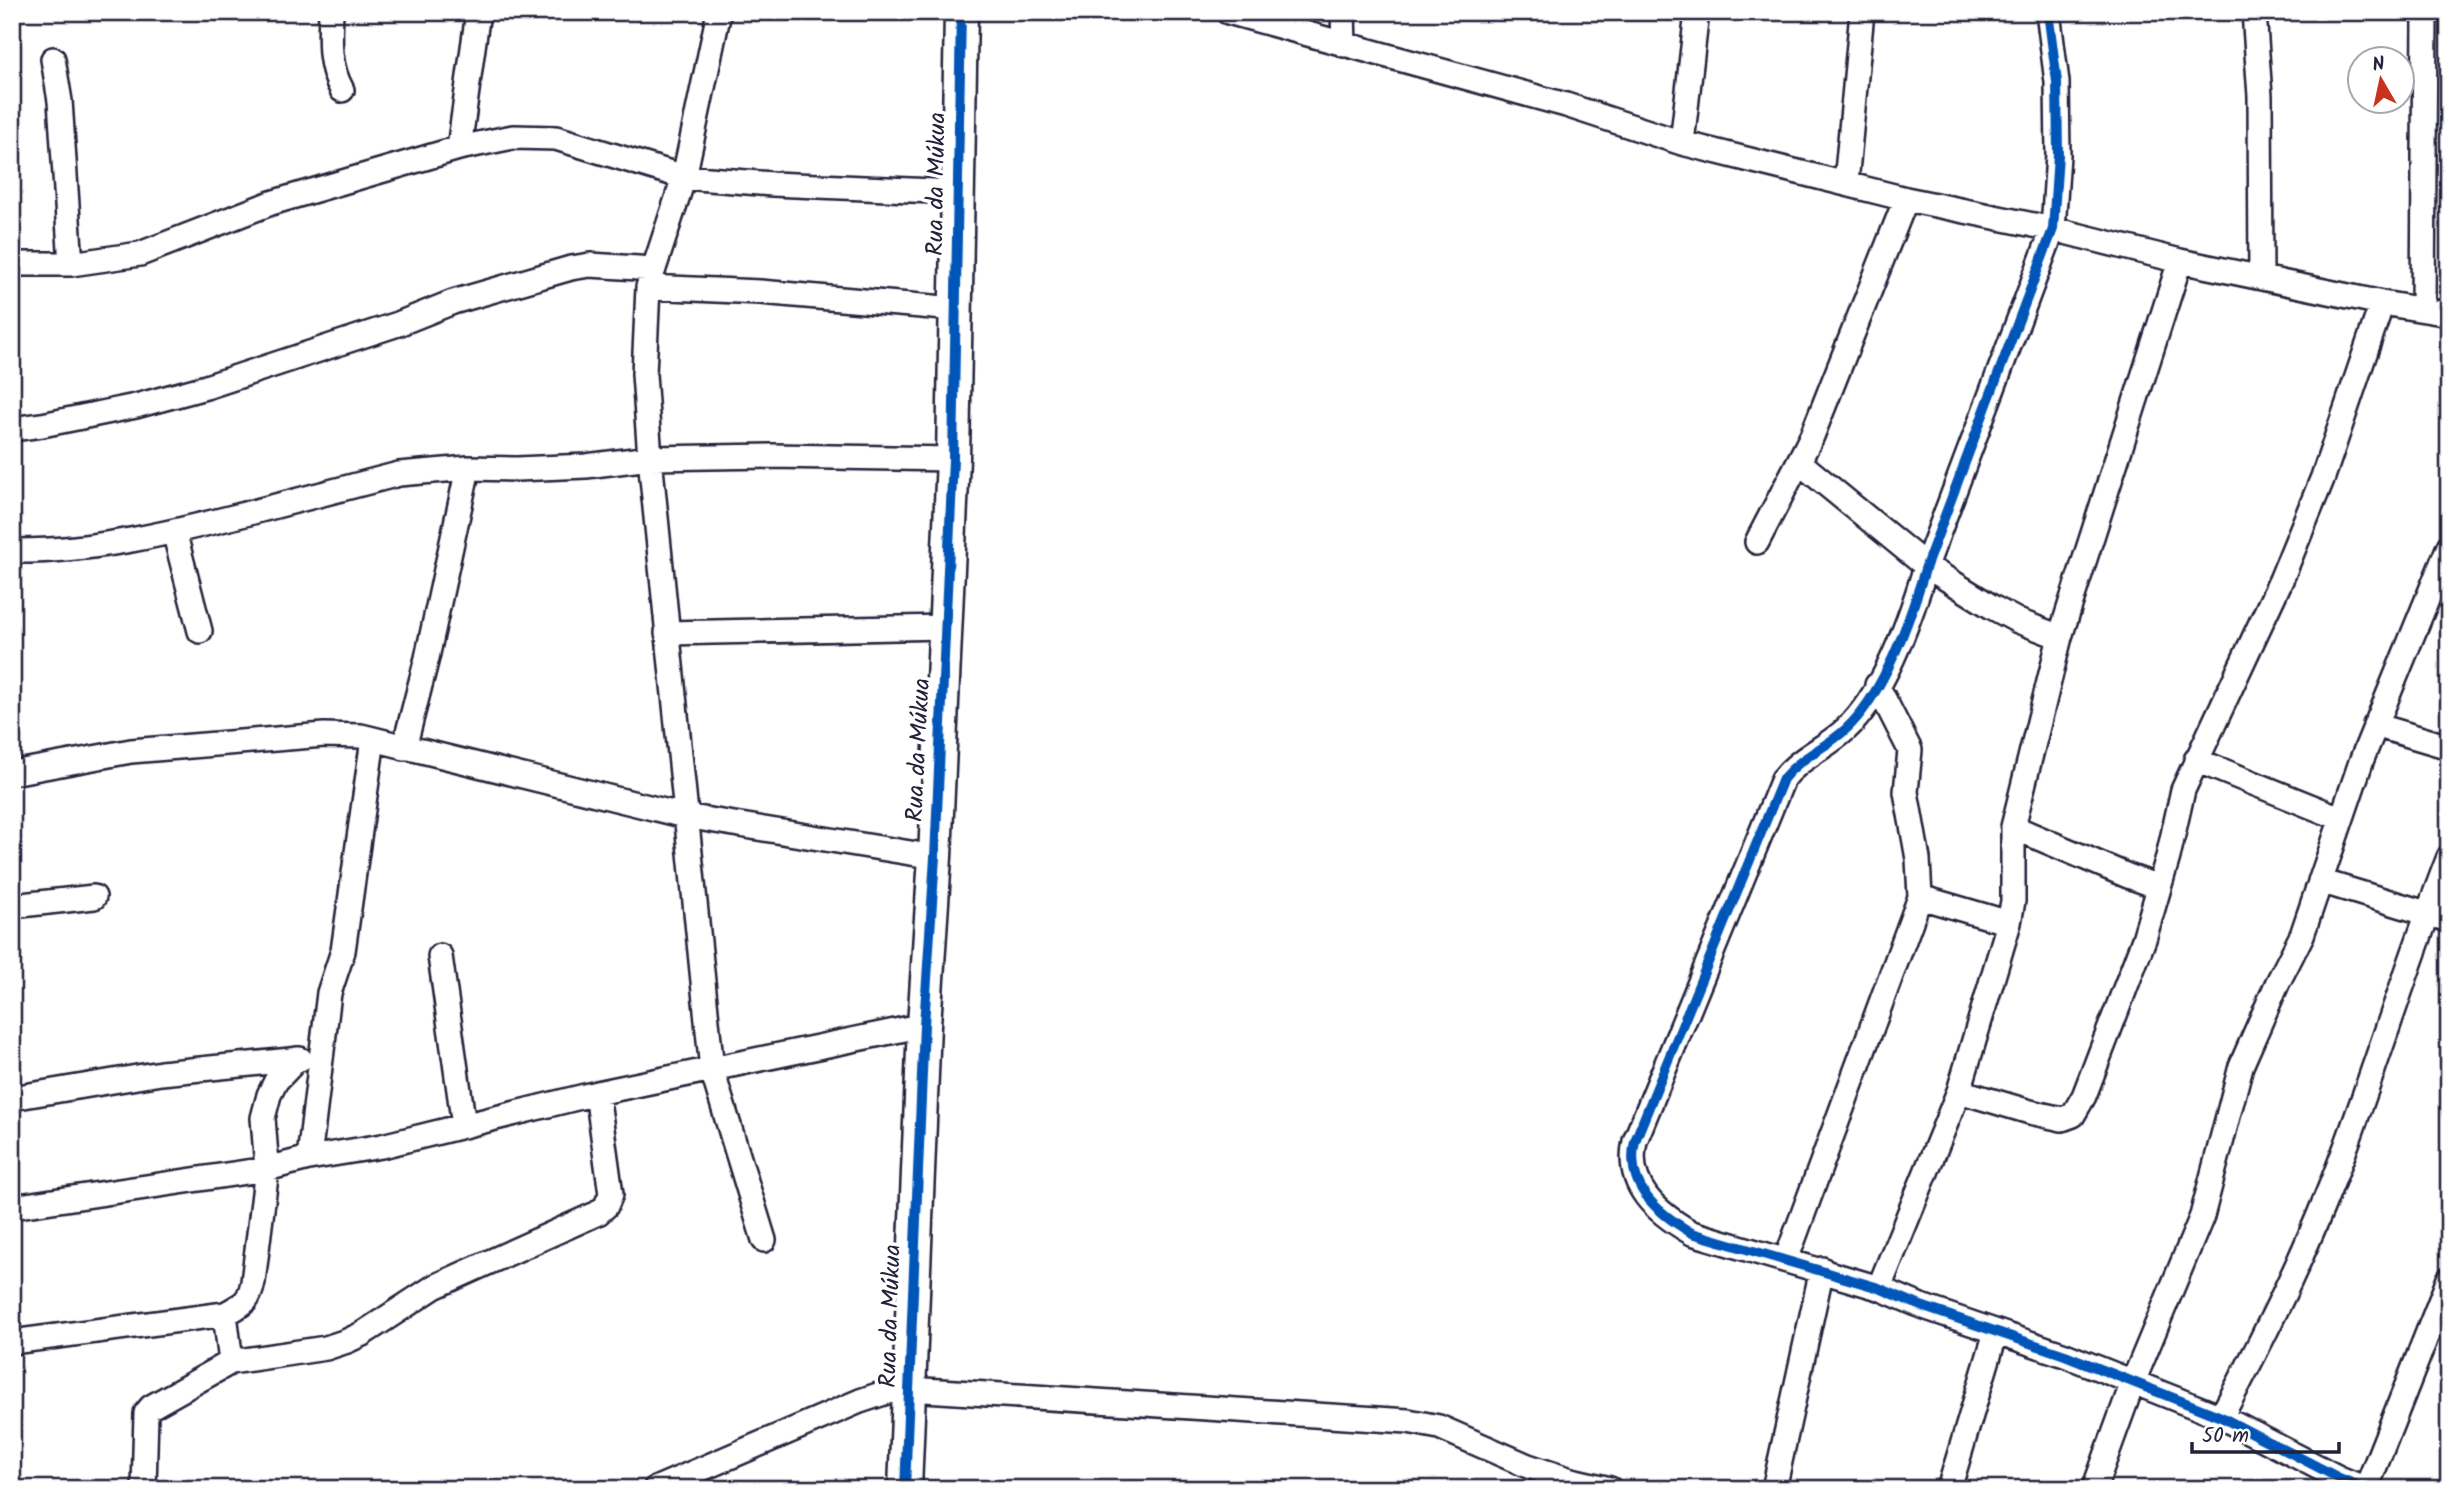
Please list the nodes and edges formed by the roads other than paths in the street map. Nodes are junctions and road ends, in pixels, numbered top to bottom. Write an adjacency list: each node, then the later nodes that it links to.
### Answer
1 (331, 12): 14 (street)
2 (478, 12): 16 (street)
3 (719, 12): 17 (street)
4 (961, 12): 19 (street, Rua da Múkua)
5 (1228, 12): 12 (street)
6 (1343, 12): 12 (street)
7 (1697, 12): 15 (street)
8 (1862, 12): 18 (street)
9 (2048, 12): 21 (street)
10 (2254, 12): 26 (street)
11 (2425, 12): 29 (street)
12 (1344, 45): 15 (street)
13 (53, 59): 24 (street)
14 (342, 90)
15 (1682, 143): 18 (street)
16 (459, 148): 17 (street); 24 (street)
17 (684, 177): 19 (street); 25 (street)
18 (1846, 183): 20 (street)
19 (957, 192): 28 (street, Rua da Múkua)
20 (1906, 199): 21 (street); 34 (street)
21 (2053, 229): 22 (street); 40 (street)
22 (2180, 261): 26 (street); 44 (street)
23 (12, 264): 24 (street)
24 (71, 264)
25 (651, 278): 28 (street); 31 (street); 32 (street)
26 (2261, 278): 27 (street)
27 (2382, 303): 29 (street); 50 (street)
28 (956, 309): 33 (street, Rua da Múkua)
29 (2423, 309): 30 (street)
30 (2449, 314)
31 (12, 429)
32 (649, 458): 33 (street); 35 (street); 43 (street)
33 (953, 459): 41 (street, Rua da Múkua)
34 (1800, 462): 37 (street); 40 (street)
35 (468, 468): 36 (street); 49 (street)
36 (174, 531): 39 (street); 42 (street)
37 (1757, 542)
38 (2449, 545): 46 (street)
39 (12, 551)
40 (1926, 566): 44 (street); 45 (street)
41 (945, 627): 43 (street); 55 (street, Rua da Múkua)
42 (200, 631)
43 (667, 633): 52 (street)
44 (2060, 637): 54 (street)
45 (1877, 685): 60 (street); 77 (street)
46 (2375, 725): 48 (street); 53 (street)
47 (373, 738): 49 (street); 51 (street); 66 (street)
48 (2449, 747)
49 (404, 748): 52 (street)
50 (2196, 760): 53 (street); 58 (street)
51 (12, 773)
52 (685, 816): 55 (street); 68 (street)
53 (2340, 818): 57 (street)
54 (2013, 827): 58 (street); 63 (street)
55 (935, 857): 65 (street, Rua da Múkua)
56 (2449, 857): 62 (street)
57 (2320, 881): 62 (street); 85 (street)
58 (2159, 887): 69 (street)
59 (94, 897): 61 (street)
60 (1920, 897): 63 (street); 77 (street)
61 (12, 906)
62 (2438, 916): 87 (street)
63 (2009, 923): 69 (street)
64 (440, 956): 72 (street)
65 (925, 1025): 68 (street); 86 (street, Rua da Múkua)
66 (321, 1055): 67 (street); 73 (street)
67 (297, 1059): 71 (street); 74 (street)
68 (712, 1070): 70 (street); 76 (street)
69 (1959, 1091): 80 (street)
70 (597, 1093): 72 (street); 84 (street)
71 (12, 1098)
72 (464, 1126): 73 (street)
73 (309, 1158): 74 (street)
74 (267, 1169): 75 (street); 81 (street)
75 (12, 1207)
76 (764, 1240)
77 (1786, 1259): 78 (street)
78 (1822, 1269): 80 (street); 93 (street)
79 (2449, 1279): 96 (street)
80 (1879, 1288): 82 (street)
81 (225, 1314): 83 (street); 84 (street)
82 (1996, 1332): 85 (street); 94 (street)
83 (12, 1342)
84 (231, 1362): 89 (street)
85 (2133, 1382): 87 (street); 95 (street)
86 (909, 1389): 90 (street); 91 (street, Rua da Múkua); 92 (street)
87 (2221, 1417): 88 (street)
88 (2321, 1479): 96 (street)
89 (144, 1489)
90 (655, 1489)
91 (905, 1489)
92 (1610, 1489)
93 (1774, 1489)
94 (1949, 1489)
95 (2094, 1489)
96 (2366, 1489)

